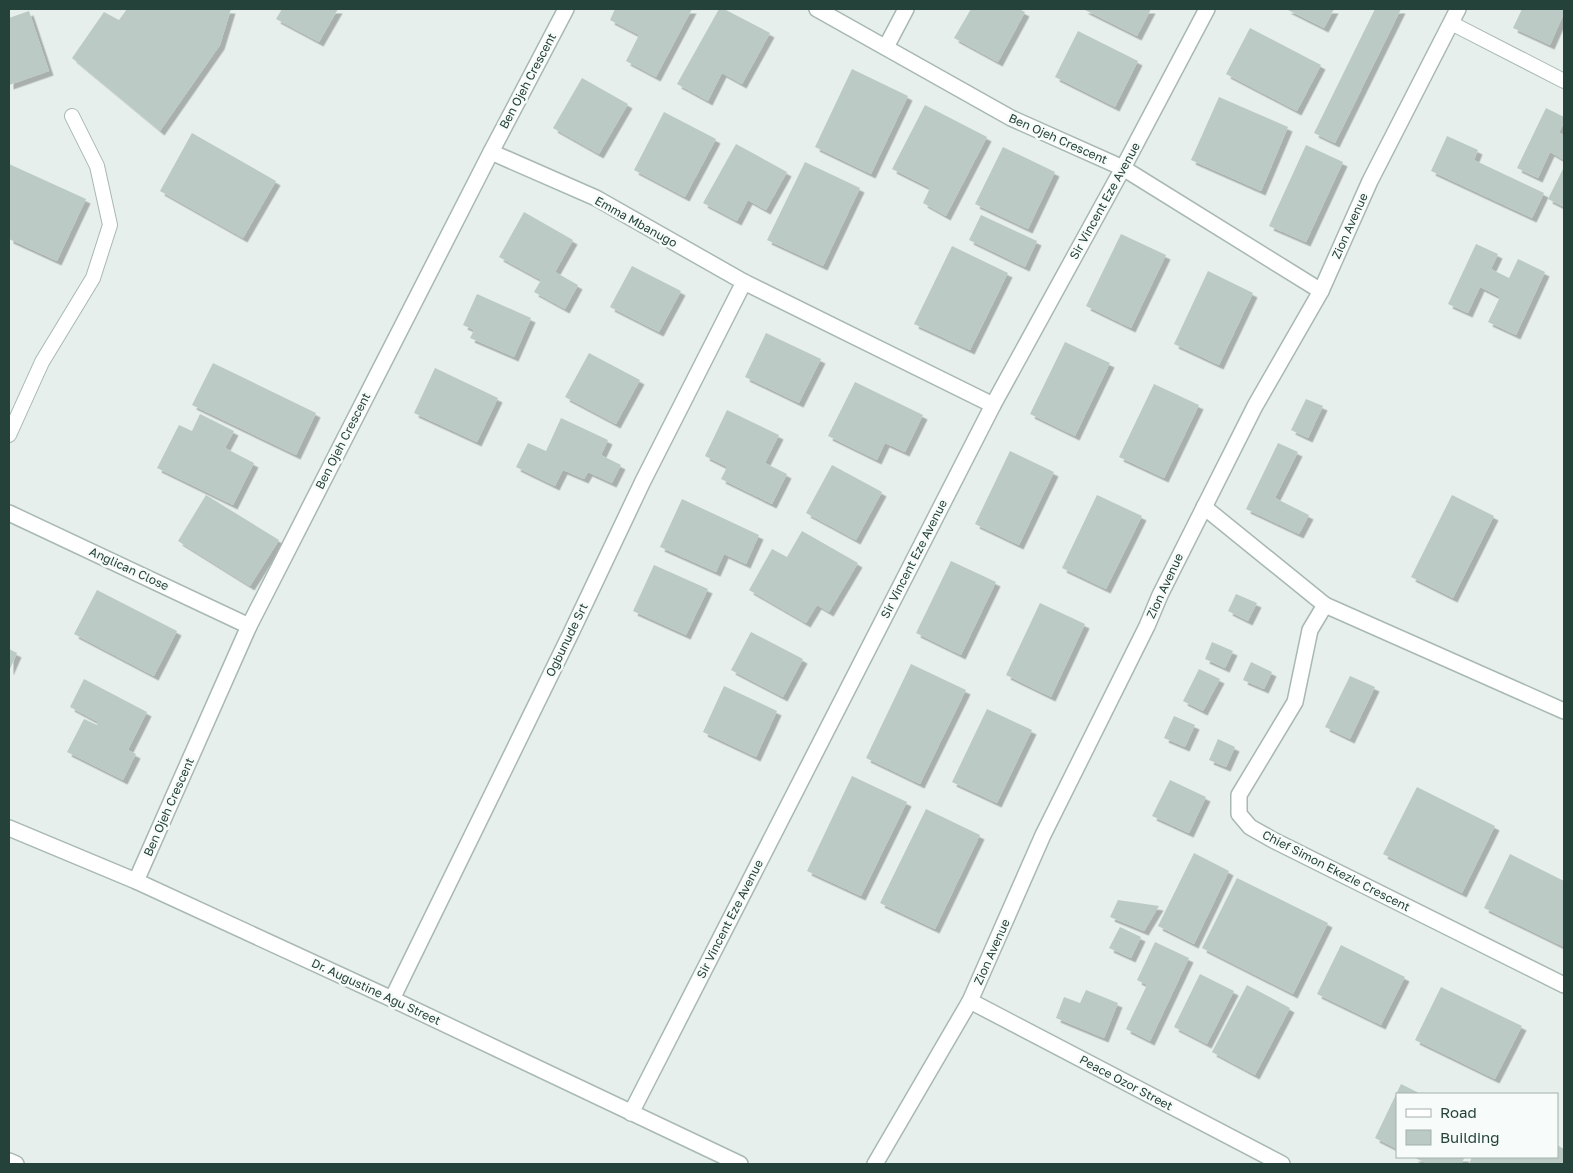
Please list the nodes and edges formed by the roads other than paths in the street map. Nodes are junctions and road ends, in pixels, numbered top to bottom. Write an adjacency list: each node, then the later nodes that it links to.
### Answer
1 (566, 9): 10 (street, Ben Ojeh Crescent)
2 (817, 9): 7 (street, Ben Ojeh Crescent)
3 (906, 9): 7 (street)
4 (1207, 9): 11 (street, Sir Vincent Eze Avenue)
5 (1458, 9): 6 (street, Zion Avenue)
6 (1452, 23): 8 (lane); 13 (street, Zion Avenue)
7 (886, 47): 11 (street, Ben Ojeh Crescent)
8 (1564, 81)
9 (72, 116): 15 (lane)
10 (491, 152): 12 (street, Emma Mbanugo); 19 (street, Ben Ojeh Crescent)
11 (1123, 168): 13 (street, Ben Ojeh Crescent); 14 (street, Sir Vincent Eze Avenue)
12 (744, 282): 14 (street, Emma Mbanugo); 24 (street, Ogbunude Srt)
13 (1321, 291): 16 (street, Zion Avenue)
14 (993, 405): 26 (street, Sir Vincent Eze Avenue)
15 (9, 435)
16 (1204, 507): 18 (street); 25 (street, Zion Avenue)
17 (9, 513): 19 (street, Anglican Close)
18 (1326, 605): 20 (street); 23 (street, Chief Simon Ekezie Crescent)
19 (249, 626): 22 (street, Ben Ojeh Crescent)
20 (1564, 711)
21 (9, 828): 22 (street, Dr. Augustine Agu Street)
22 (136, 881): 24 (street, Dr. Augustine Agu Street)
23 (1564, 985)
24 (392, 999): 26 (street, Dr. Augustine Agu Street)
25 (970, 1002): 30 (street, Zion Avenue); 31 (street, Peace Ozor Street)
26 (631, 1113): 29 (street, Dr. Augustine Agu Street)
27 (9, 1161): 28 (street)
28 (16, 1164)
29 (740, 1164)
30 (875, 1164)
31 (1282, 1164)

